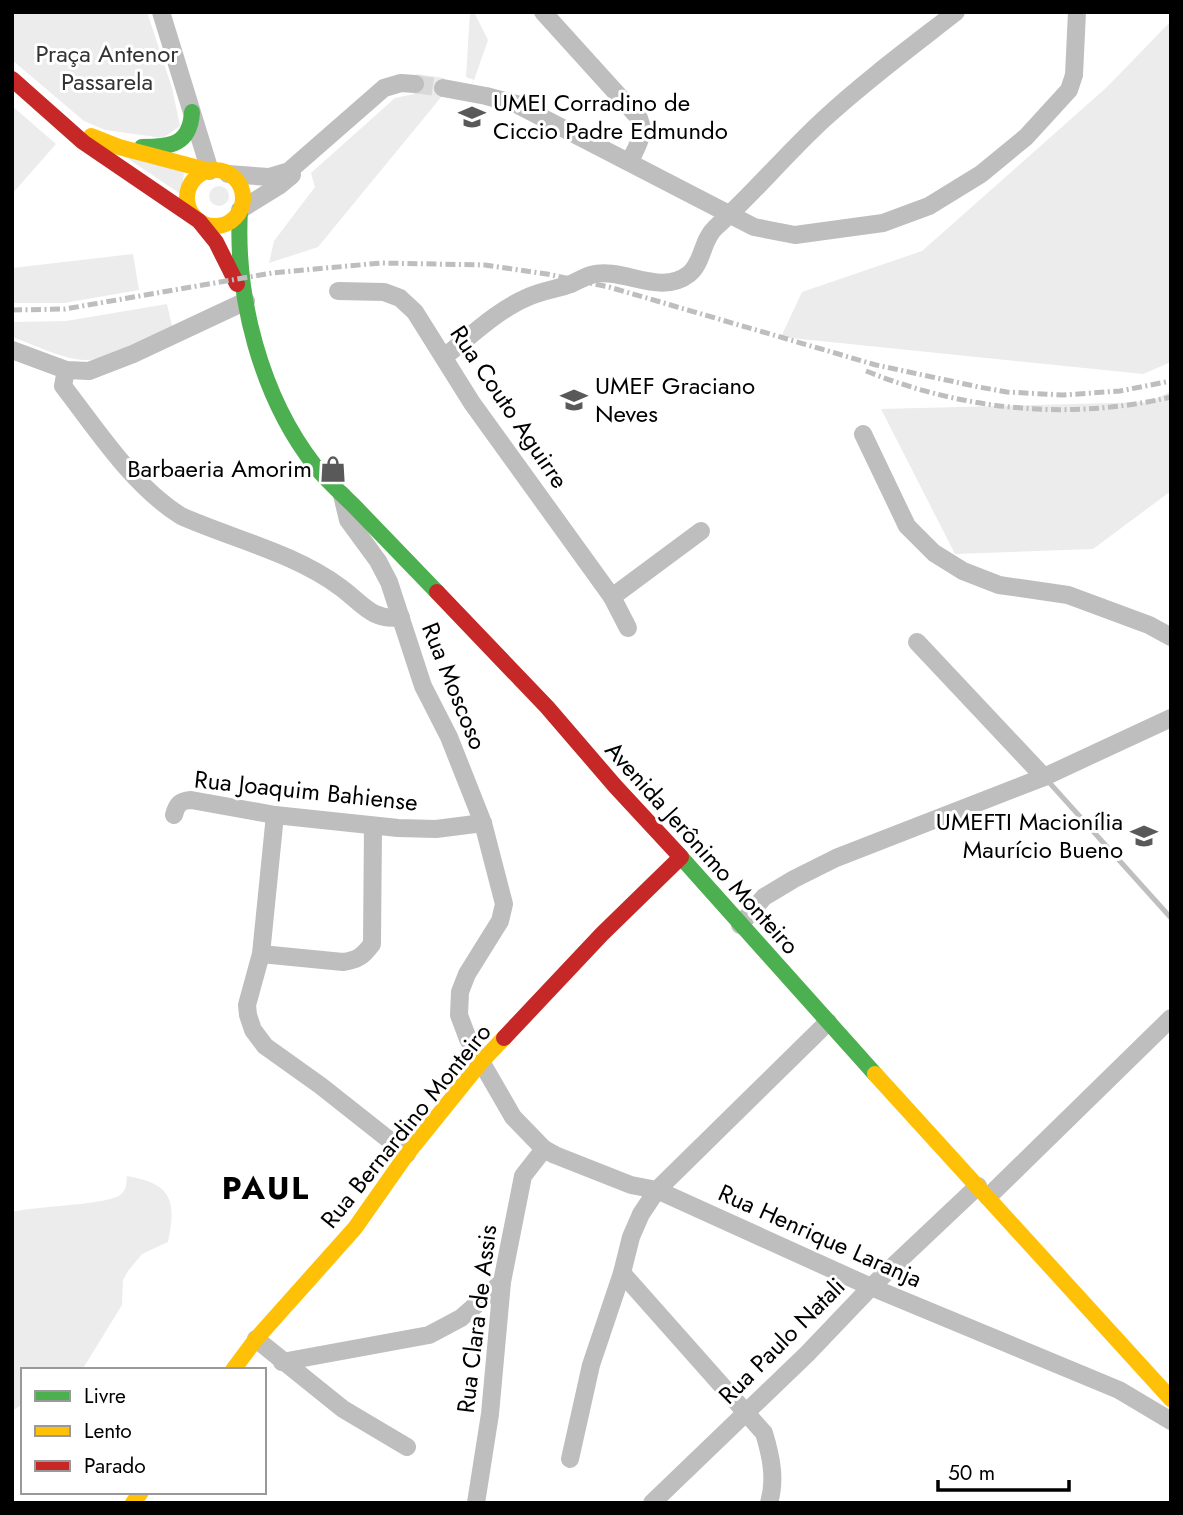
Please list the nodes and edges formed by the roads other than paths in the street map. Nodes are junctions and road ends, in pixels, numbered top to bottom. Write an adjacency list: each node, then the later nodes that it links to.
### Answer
1 (161, 12): 8 (street)
2 (543, 12): 11 (street)
3 (956, 12): 16 (street)
4 (1077, 12): 16 (street)
5 (12, 79): 9 (street, Avenida Jerônimo Monteiro)
6 (415, 84): 12 (street)
7 (443, 88): 11 (street)
8 (192, 112): 10 (street); 13 (street)
9 (61, 121): 10 (street, Avenida Jerônimo Monteiro); 17 (street, Avenida Jerônimo Monteiro)
10 (119, 147): 13 (street, Avenida Jerônimo Monteiro)
11 (630, 161): 16 (street)
12 (299, 165): 14 (street); 15 (street)
13 (210, 171): 14 (street); 17 (street)
14 (228, 173): 15 (street)
15 (240, 210): 17 (street); 19 (street, Avenida Jerônimo Monteiro)
16 (730, 216): 21 (street)
17 (199, 221): 19 (street, Avenida Jerônimo Monteiro)
18 (338, 291): 21 (street, Rua Couto Aguirre)
19 (246, 301): 22 (street); 24 (street, Avenida Jerônimo Monteiro)
20 (12, 350): 22 (street)
21 (444, 357): 26 (street, Rua Couto Aguirre)
22 (66, 370): 27 (street, Rua Moscoso)
23 (863, 434): 29 (street)
24 (342, 494): 27 (street); 37 (street, Avenida Jerônimo Monteiro)
25 (701, 531): 26 (street)
26 (612, 597): 28 (street, Rua Couto Aguirre)
27 (401, 618): 35 (street, Rua Moscoso)
28 (628, 628)
29 (1171, 637)
30 (917, 642): 32 (street)
31 (1171, 718): 32 (street)
32 (1044, 777): 38 (street)
33 (174, 814): 34 (street, Rua Joaquim Bahiense)
34 (275, 815): 36 (street, Rua Joaquim Bahiense); 39 (street)
35 (483, 823): 36 (street, Rua Joaquim Bahiense); 42 (street, Rua Moscoso)
36 (373, 826): 39 (street)
37 (681, 858): 38 (street, Avenida Jerônimo Monteiro); 42 (street, Rua Bernardino Monteiro)
38 (740, 925): 41 (street, Avenida Jerônimo Monteiro)
39 (261, 954): 45 (street)
40 (1171, 1018): 47 (street, Rua Paulo Natali)
41 (828, 1022): 46 (street); 47 (street, Avenida Jerônimo Monteiro)
42 (482, 1061): 44 (street, Rua Henrique Laranja); 45 (street, Rua Bernardino Monteiro)
43 (337, 1089): 45 (street)
44 (544, 1149): 46 (street, Rua Henrique Laranja); 49 (street, Rua Clara de Assis)
45 (410, 1150): 51 (street, Rua Bernardino Monteiro)
46 (657, 1190): 48 (street); 50 (street, Rua Henrique Laranja)
47 (983, 1192): 50 (street, Rua Paulo Natali); 54 (street, Avenida Jerônimo Monteiro)
48 (622, 1273): 55 (street); 58 (street)
49 (502, 1282): 52 (street); 59 (street, Rua Clara de Assis)
50 (871, 1287): 55 (street, Rua Paulo Natali); 56 (street, Rua Henrique Laranja)
51 (256, 1339): 52 (street); 53 (street, Rua Bernardino Monteiro)
52 (282, 1362): 57 (street)
53 (234, 1368)
54 (1171, 1399)
55 (746, 1411): 60 (street, Rua Paulo Natali); 61 (street)
56 (1171, 1421)
57 (407, 1447)
58 (570, 1459)
59 (476, 1503)
60 (652, 1503)
61 (769, 1503)

